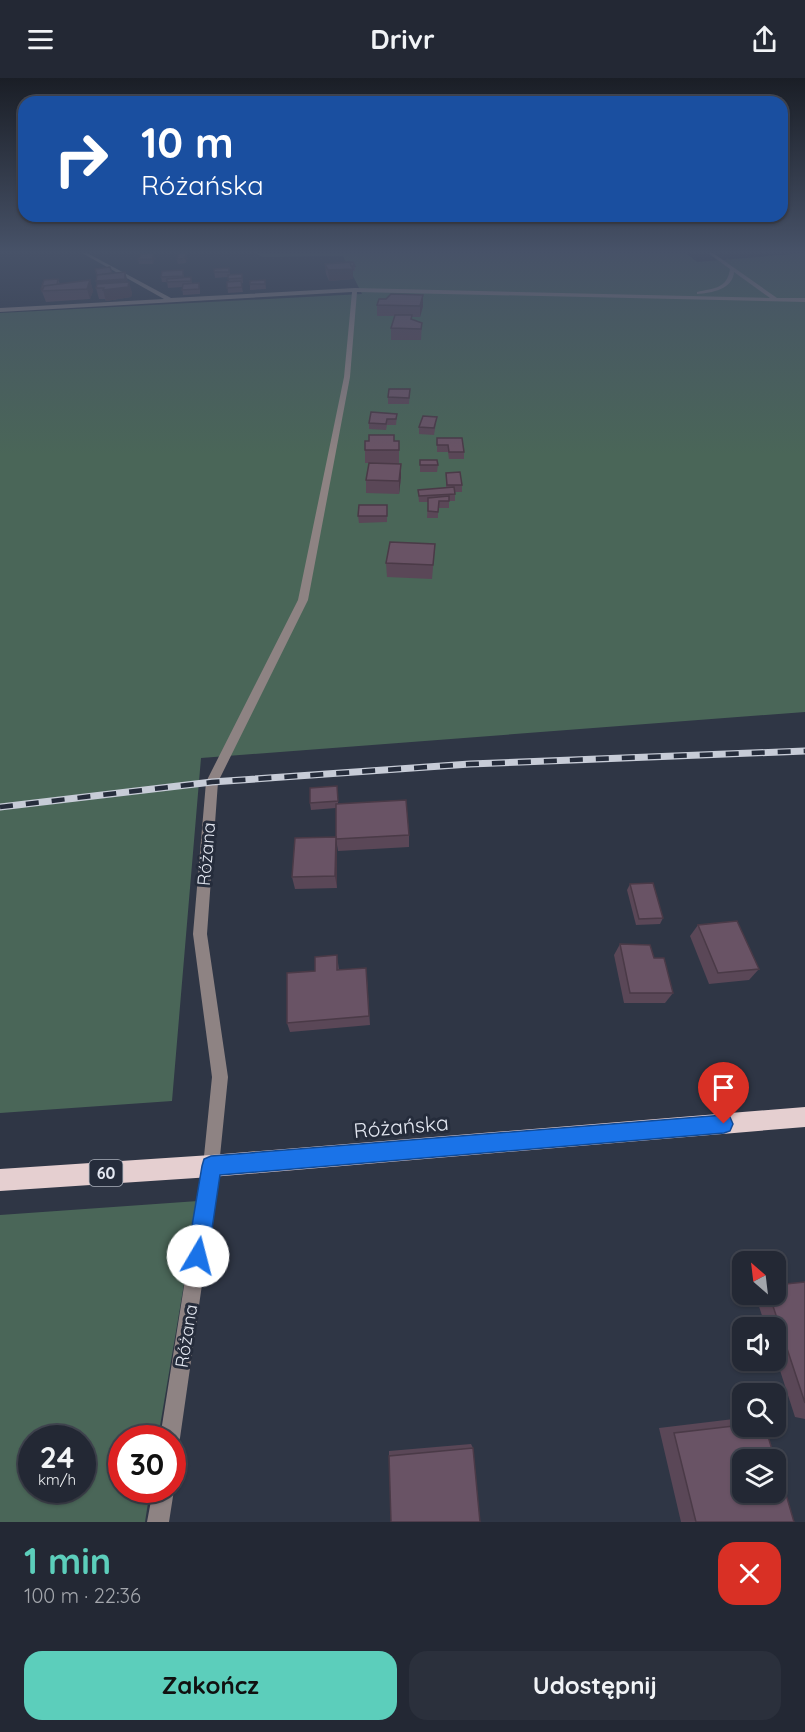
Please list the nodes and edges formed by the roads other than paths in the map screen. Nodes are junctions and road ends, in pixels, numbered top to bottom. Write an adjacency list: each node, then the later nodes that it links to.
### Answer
1 (352, 320): 3 (street, Różana)
2 (805, 1117): 3 (main road, Różańska / 60)
3 (211, 1166): 4 (main road, Różańska / 60); 5 (street, Różana)
4 (0, 1180)
5 (172, 1425)
6 (161, 1503): 7 (street)
7 (158, 1522)

